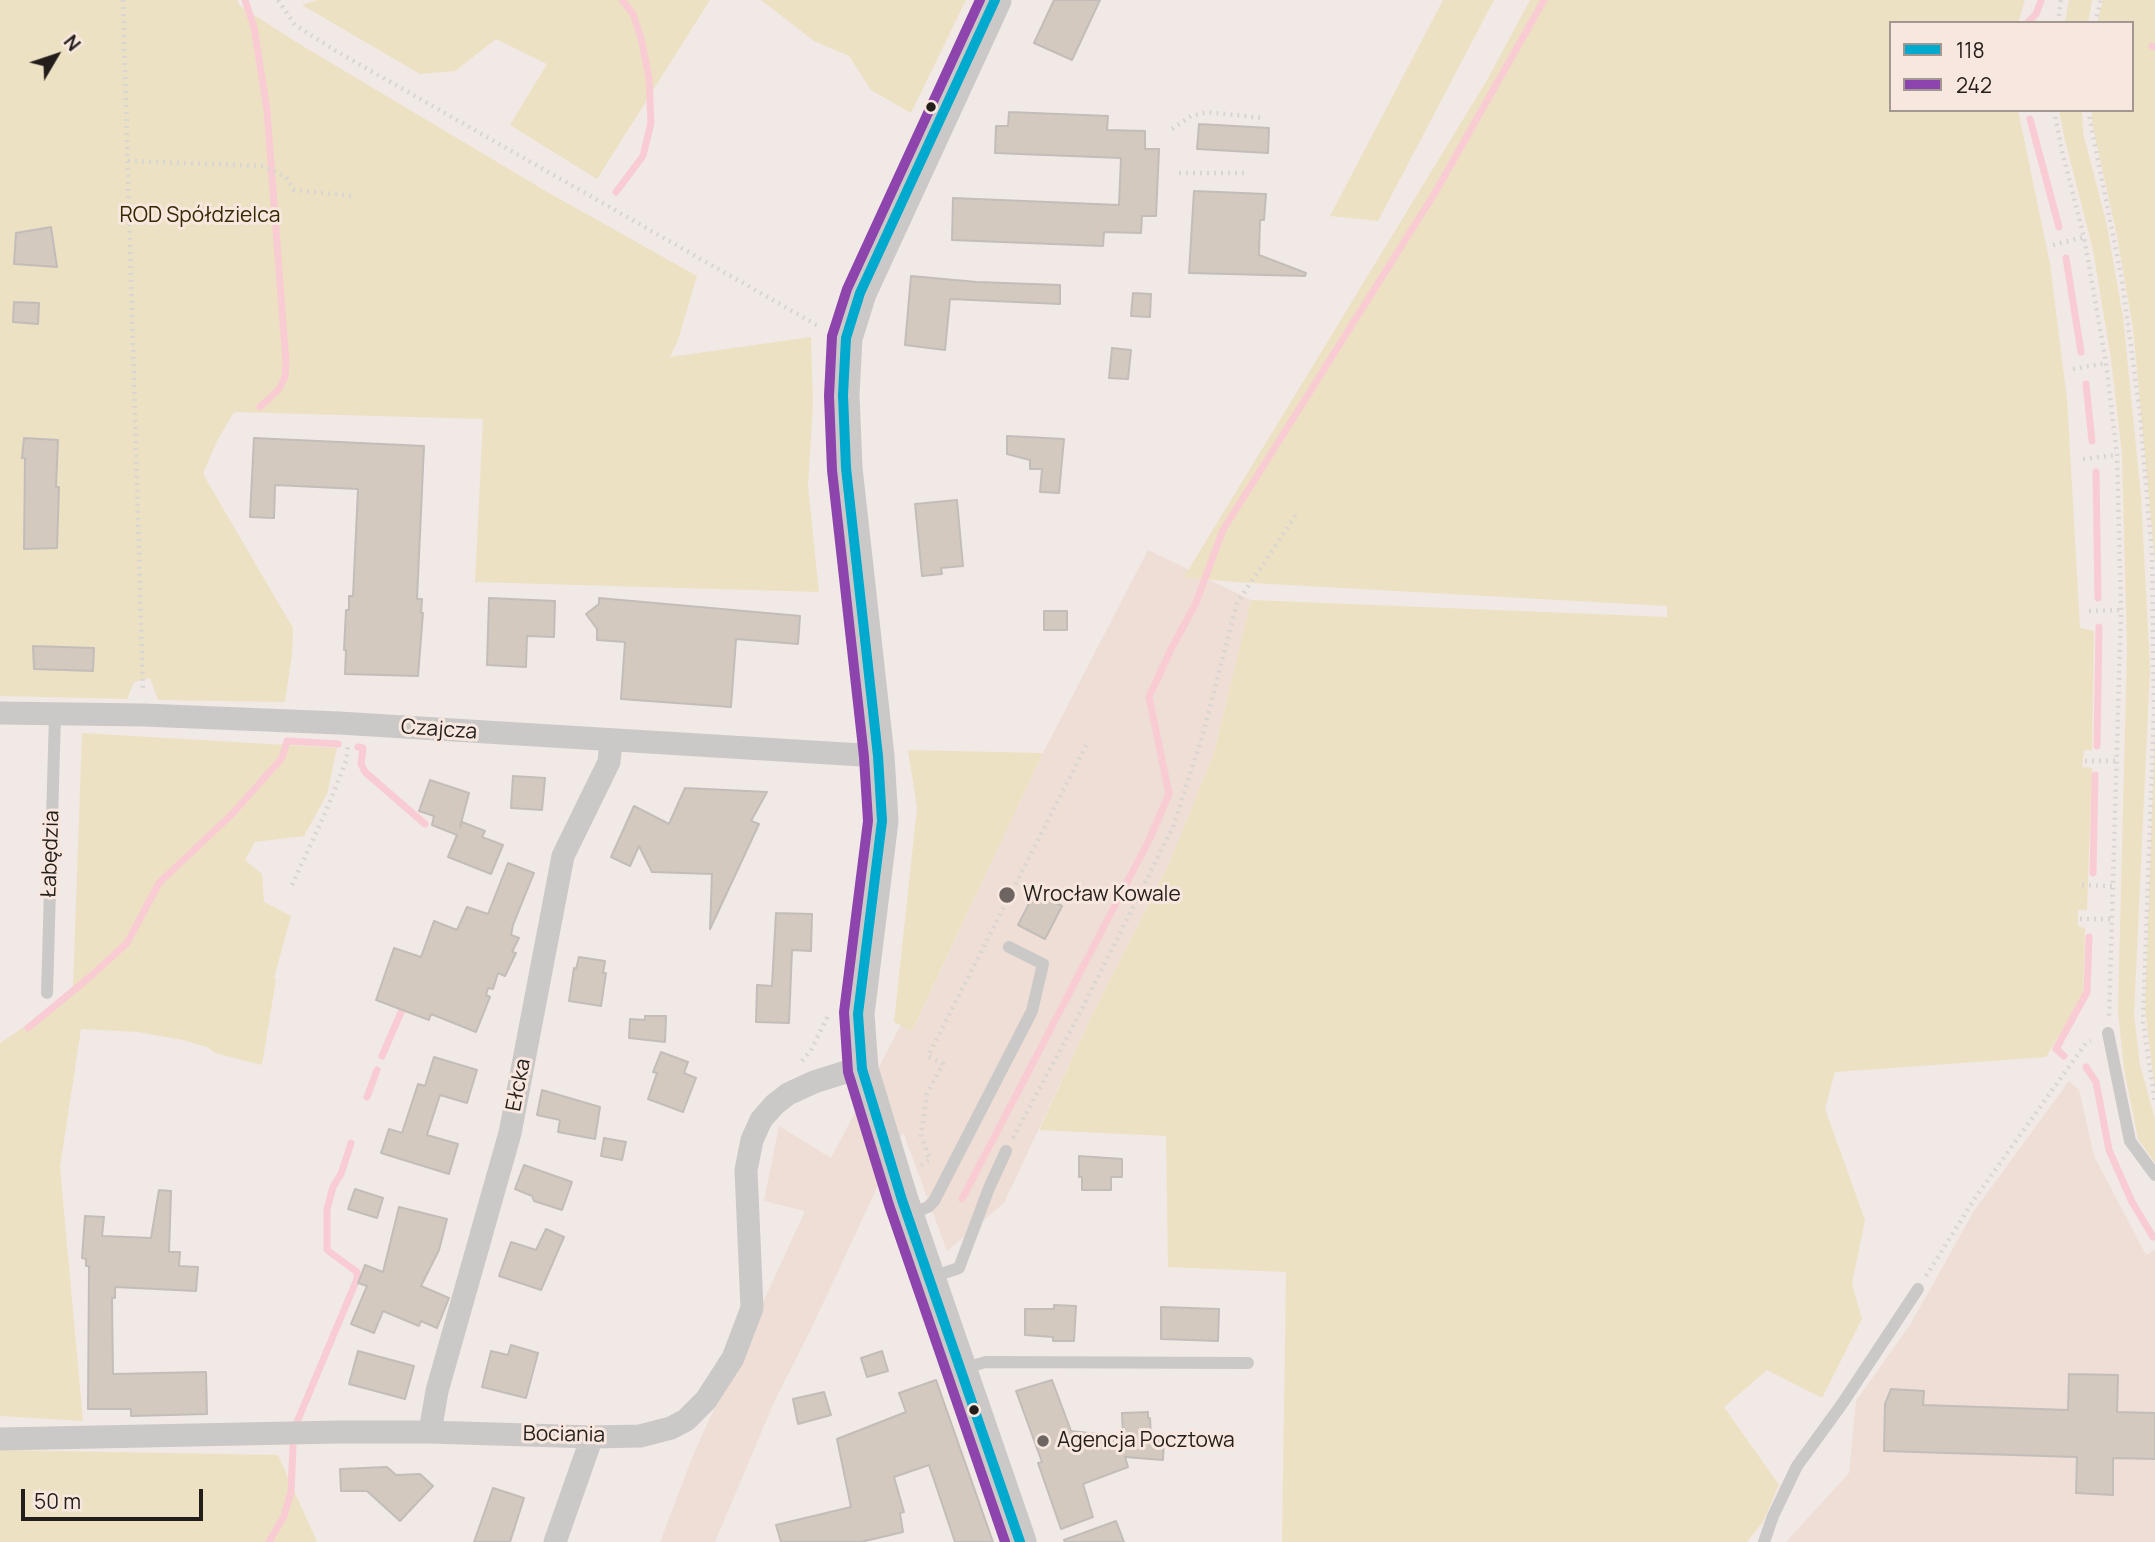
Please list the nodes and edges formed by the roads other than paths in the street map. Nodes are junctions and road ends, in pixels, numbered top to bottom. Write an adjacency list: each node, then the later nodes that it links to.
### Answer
1 (995, 0): 5 (street)
2 (0, 713): 3 (street, Czajcza)
3 (55, 715): 4 (street, Czajcza); 7 (lane, Łabędzia)
4 (611, 741): 5 (street, Czajcza); 17 (street, Ełcka)
5 (878, 756): 9 (street)
6 (1009, 947): 12 (lane)
7 (47, 993)
8 (2108, 1033): 11 (lane)
9 (862, 1069): 12 (street); 18 (street, Bociania)
10 (1006, 1152): 13 (lane)
11 (2155, 1175)
12 (908, 1215): 13 (street)
13 (929, 1279): 16 (street)
14 (1918, 1289): 22 (lane)
15 (1248, 1363): 16 (lane)
16 (960, 1369): 21 (street)
17 (430, 1432): 18 (street, Bociania); 19 (street, Bociania)
18 (592, 1437): 20 (street)
19 (0, 1439)
20 (555, 1542)
21 (1020, 1542)
22 (1764, 1542)

